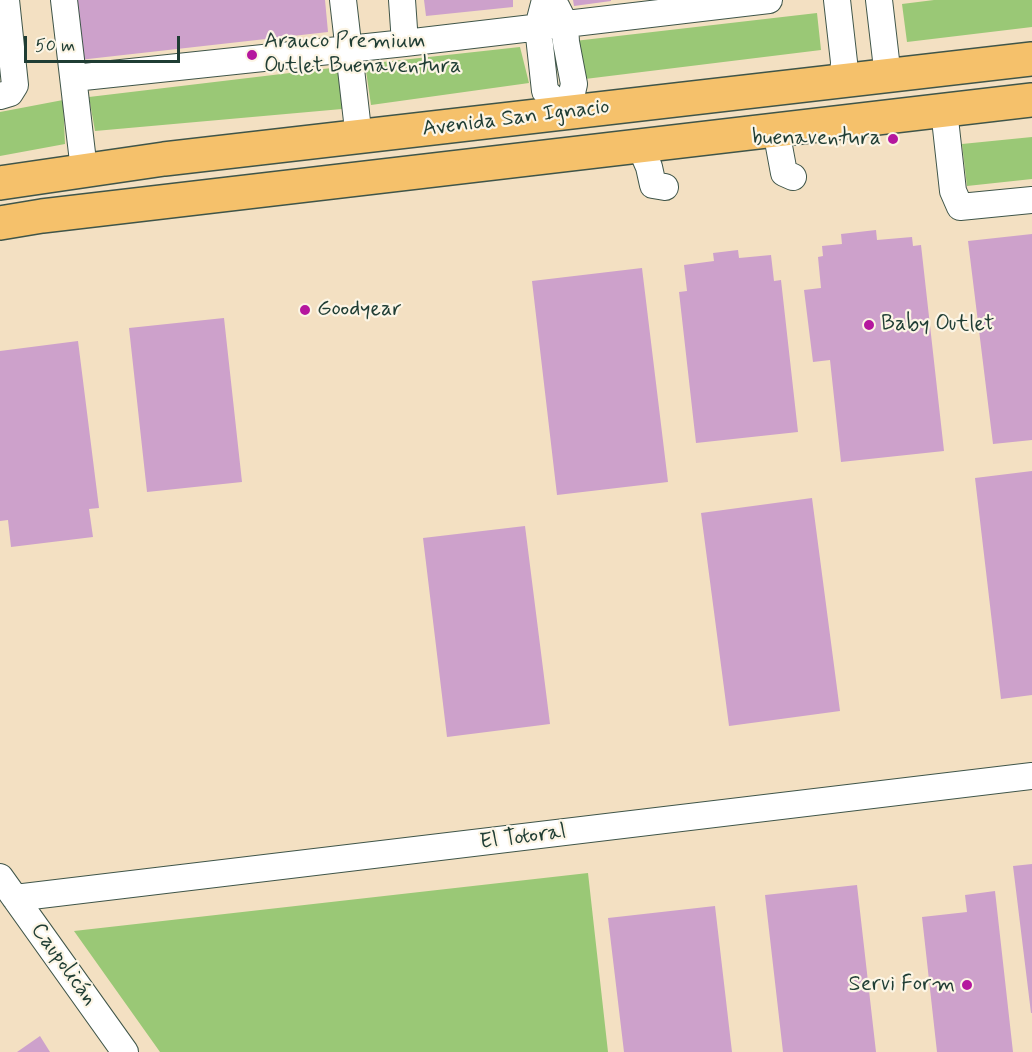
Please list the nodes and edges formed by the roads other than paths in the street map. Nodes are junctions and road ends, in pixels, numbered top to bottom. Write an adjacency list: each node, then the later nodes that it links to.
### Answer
1 (6, 0): 18 (street)
2 (63, 0): 16 (street)
3 (343, 0): 13 (street)
4 (402, 0): 12 (street)
5 (545, 0): 11 (street)
6 (554, 0): 10 (street)
7 (769, 0): 10 (street)
8 (837, 0): 17 (street)
9 (879, 0): 15 (street)
10 (565, 24): 11 (street); 21 (street)
11 (538, 27): 12 (street); 21 (street)
12 (405, 43): 13 (street)
13 (348, 49): 16 (street); 23 (street)
14 (1027, 60): 15 (main road, Avenida San Ignacio); 19 (main road)
15 (890, 76): 17 (main road, Avenida San Ignacio)
16 (74, 78): 27 (street)
17 (843, 82): 21 (main road, Avenida San Ignacio)
18 (0, 96)
19 (1029, 100): 20 (main road, Avenida San Ignacio)
20 (944, 110): 22 (main road, Avenida San Ignacio); 32 (street)
21 (561, 114): 23 (main road, Avenida San Ignacio)
22 (776, 130): 25 (main road, Avenida San Ignacio); 28 (street)
23 (356, 138): 24 (main road, Avenida San Ignacio)
24 (287, 146): 26 (main road, Avenida San Ignacio); 30 (main road)
25 (640, 146): 30 (main road, Avenida San Ignacio); 31 (street)
26 (164, 159): 27 (main road, Avenida San Ignacio); 33 (main road)
27 (84, 170): 29 (main road, Avenida San Ignacio)
28 (793, 177)
29 (0, 183)
30 (292, 187): 33 (main road, Avenida San Ignacio)
31 (665, 187)
32 (1032, 200)
33 (169, 201): 34 (main road, Avenida San Ignacio)
34 (0, 224)
35 (1032, 776): 37 (street, El Totoral)
36 (0, 877): 37 (street, Caupolicán)
37 (15, 898): 38 (street, Caupolicán)
38 (125, 1052)

